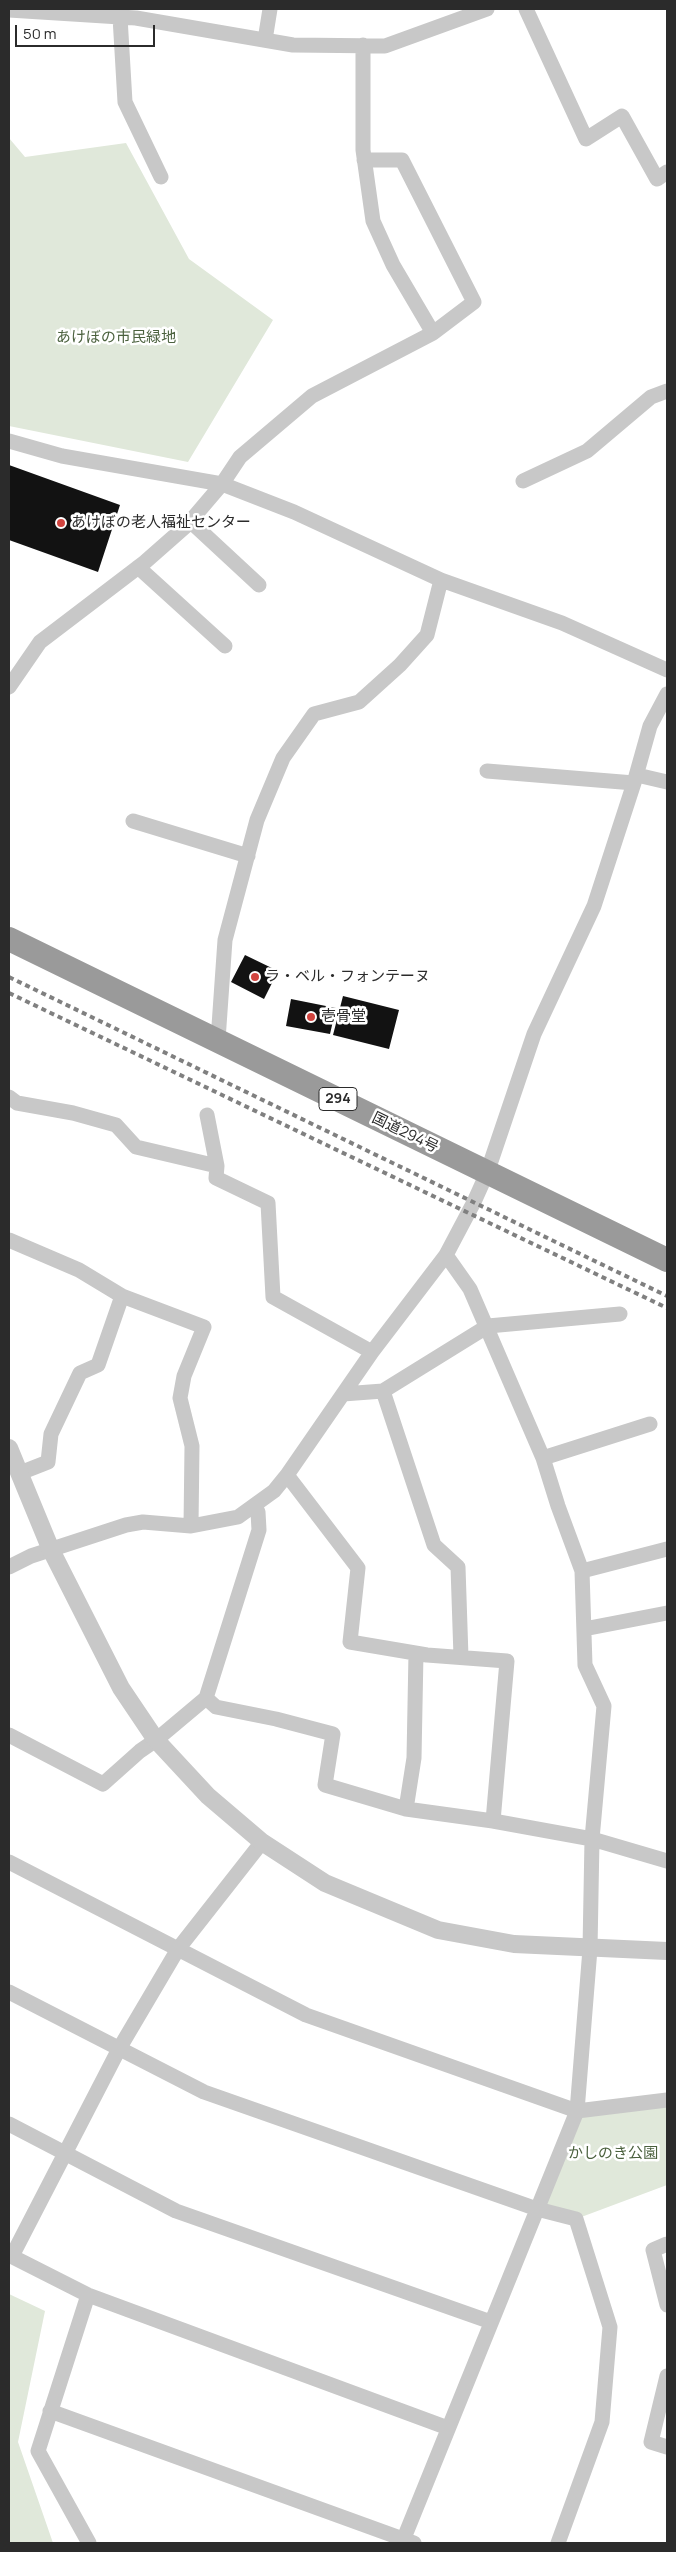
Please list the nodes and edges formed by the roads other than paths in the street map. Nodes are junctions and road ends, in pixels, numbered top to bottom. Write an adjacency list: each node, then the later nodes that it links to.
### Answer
1 (270, 9): 7 (street)
2 (488, 9): 8 (street)
3 (526, 9): 10 (street)
4 (9, 10): 5 (street)
5 (77, 12): 6 (street)
6 (120, 17): 7 (street); 11 (street)
7 (265, 40): 8 (street)
8 (363, 45): 9 (street)
9 (364, 160): 12 (street); 12 (street)
10 (667, 172)
11 (161, 177)
12 (433, 333): 16 (street)
13 (667, 391): 15 (street)
14 (9, 441): 16 (street)
15 (523, 481)
16 (222, 484): 17 (street); 19 (street)
17 (190, 521): 18 (street); 20 (street)
18 (138, 567): 21 (street); 23 (street)
19 (441, 580): 22 (street); 29 (street)
20 (259, 585)
21 (225, 646)
22 (667, 670)
23 (9, 687)
24 (667, 694): 26 (street)
25 (486, 771): 26 (street)
26 (635, 779): 27 (street); 35 (street)
27 (667, 782)
28 (133, 821): 29 (street)
29 (248, 856): 31 (street)
30 (9, 939): 31 (highway, 国道294号 / 294)
31 (218, 1040): 35 (highway, 国道294号 / 294)
32 (9, 1097): 34 (street)
33 (207, 1115): 34 (street)
34 (217, 1166): 42 (street)
35 (487, 1173): 37 (street); 38 (highway, 国道294号 / 294)
36 (9, 1240): 39 (street)
37 (446, 1255): 41 (street); 42 (street)
38 (667, 1260)
39 (122, 1296): 48 (street); 51 (street)
40 (620, 1314): 41 (street)
41 (488, 1326): 43 (street); 47 (street)
42 (372, 1352): 44 (street)
43 (383, 1391): 44 (street); 59 (street)
44 (343, 1394): 49 (street)
45 (650, 1424): 47 (street)
46 (9, 1448): 48 (street)
47 (543, 1458): 55 (street)
48 (20, 1474): 53 (street)
49 (287, 1475): 50 (street); 58 (street)
50 (255, 1506): 51 (street); 60 (street)
51 (191, 1526): 53 (street)
52 (667, 1549): 55 (street)
53 (52, 1550): 54 (street); 62 (street)
54 (9, 1567)
55 (582, 1571): 57 (street)
56 (667, 1613): 57 (street)
57 (584, 1629): 65 (street)
58 (416, 1653): 59 (street); 63 (street)
59 (461, 1657): 64 (street)
60 (206, 1698): 62 (street); 63 (street)
61 (9, 1735): 62 (street)
62 (156, 1740): 66 (street)
63 (406, 1809): 64 (street)
64 (493, 1820): 65 (street)
65 (592, 1839): 67 (street); 70 (street)
66 (262, 1842): 69 (street); 70 (street)
67 (667, 1861)
68 (9, 1862): 69 (street)
69 (178, 1949): 73 (street); 75 (street)
70 (590, 1949): 71 (street); 75 (street)
71 (667, 1951)
72 (9, 1992): 73 (street)
73 (119, 2049): 77 (street); 78 (street)
74 (667, 2100): 75 (street)
75 (577, 2111): 78 (street)
76 (9, 2124): 77 (street)
77 (65, 2153): 80 (street); 83 (street)
78 (537, 2209): 83 (street); 90 (street)
79 (667, 2244): 82 (street)
80 (10, 2256): 81 (street)
81 (88, 2296): 85 (street); 86 (street)
82 (667, 2305)
83 (491, 2322): 86 (street)
84 (667, 2376): 87 (street)
85 (50, 2411): 88 (street); 89 (street)
86 (448, 2428): 88 (street)
87 (667, 2447)
88 (406, 2542)
89 (89, 2543)
90 (558, 2543)

